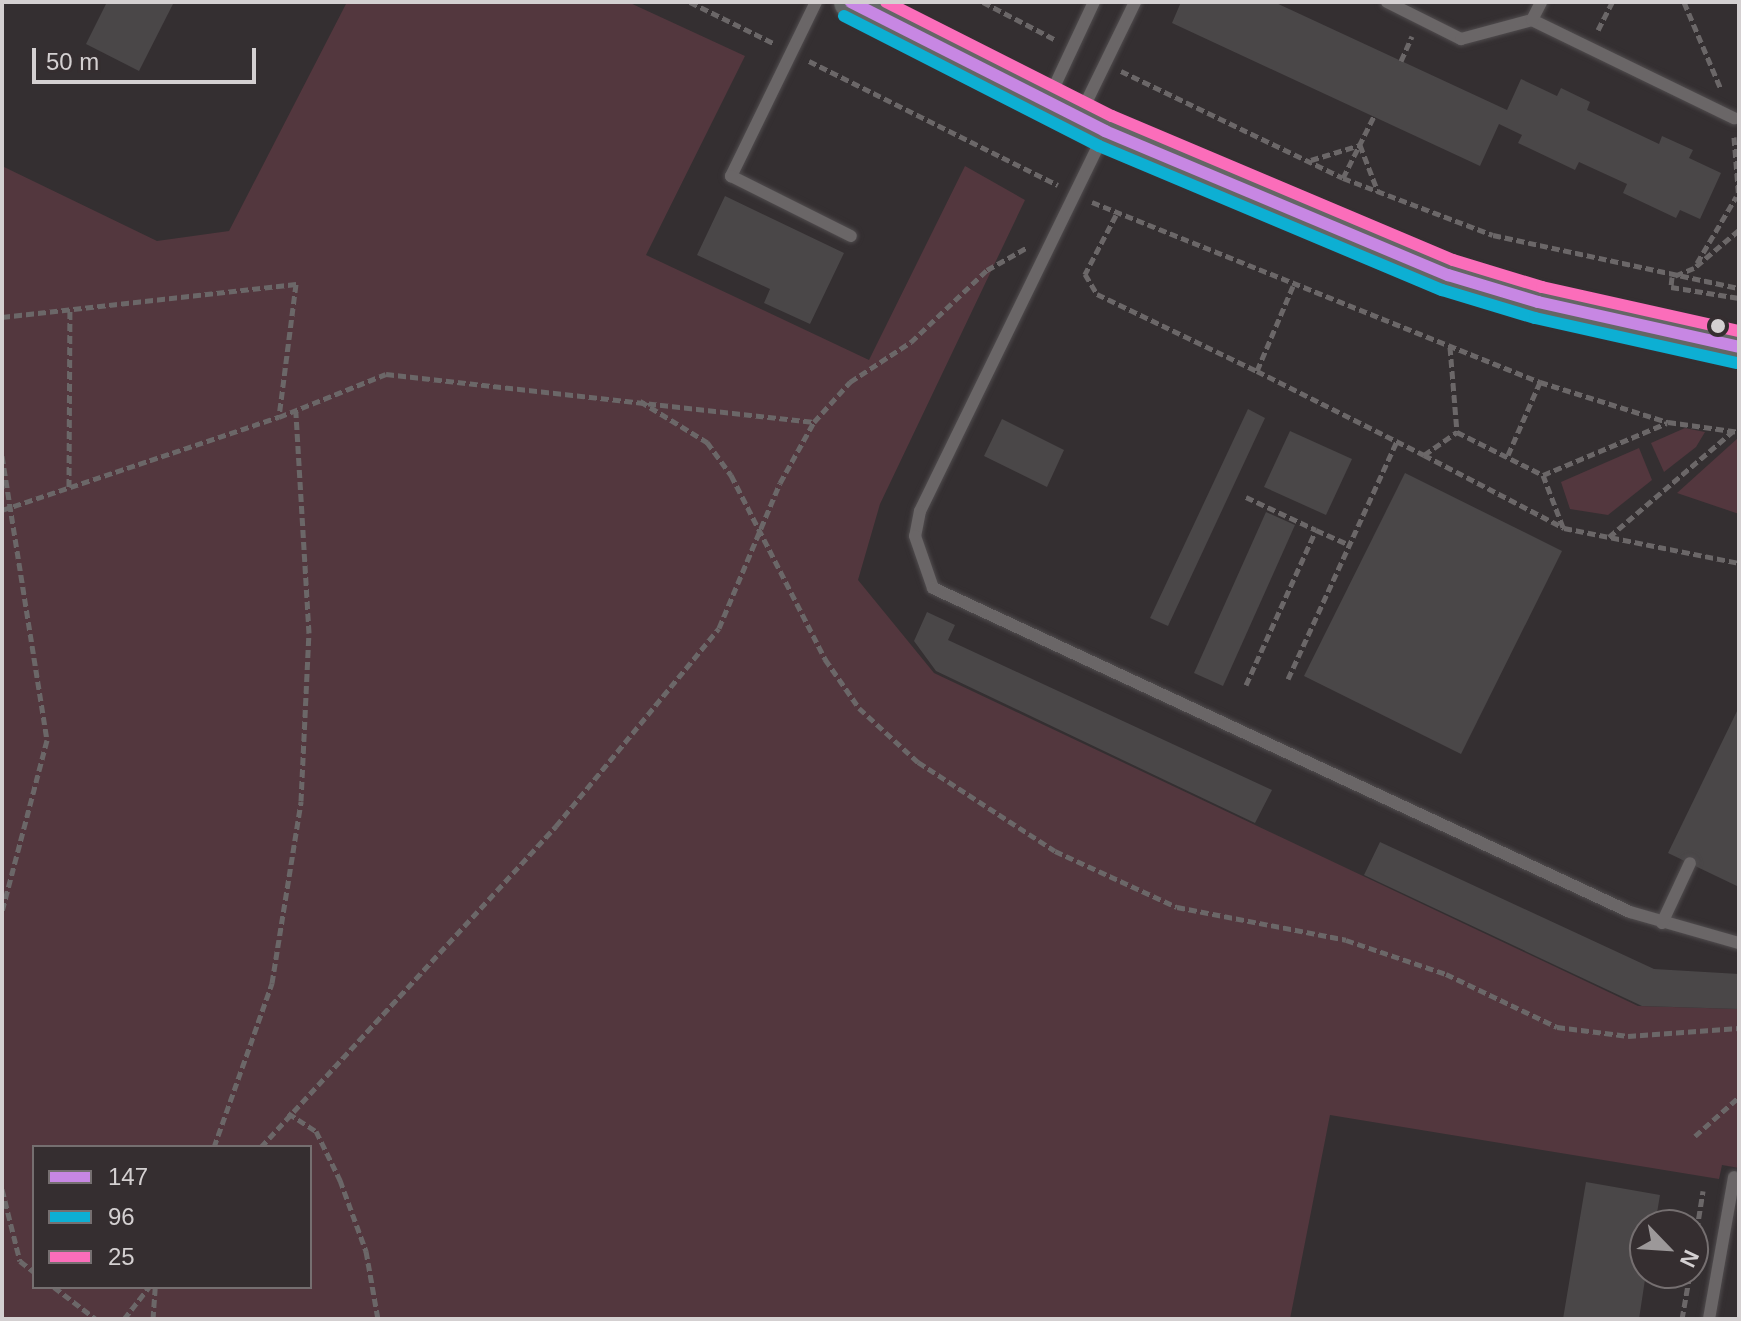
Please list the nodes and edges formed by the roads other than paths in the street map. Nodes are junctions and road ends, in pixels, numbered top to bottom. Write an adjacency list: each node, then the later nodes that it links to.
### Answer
1 (816, 2): 12 (lane)
2 (851, 2): 7 (main road)
3 (1094, 2): 9 (lane)
4 (1135, 2): 11 (lane)
5 (1387, 2): 8 (lane)
6 (1541, 2): 8 (lane)
7 (885, 10): 9 (main road)
8 (1532, 20): 10 (lane)
9 (1047, 103): 11 (main road)
10 (1734, 118)
11 (1092, 124): 13 (main road); 15 (lane)
12 (851, 236)
13 (1739, 347)
14 (1690, 863): 15 (lane)
15 (1662, 923): 16 (lane)
16 (1739, 943)
17 (1734, 1177): 18 (lane)
18 (1709, 1319)

